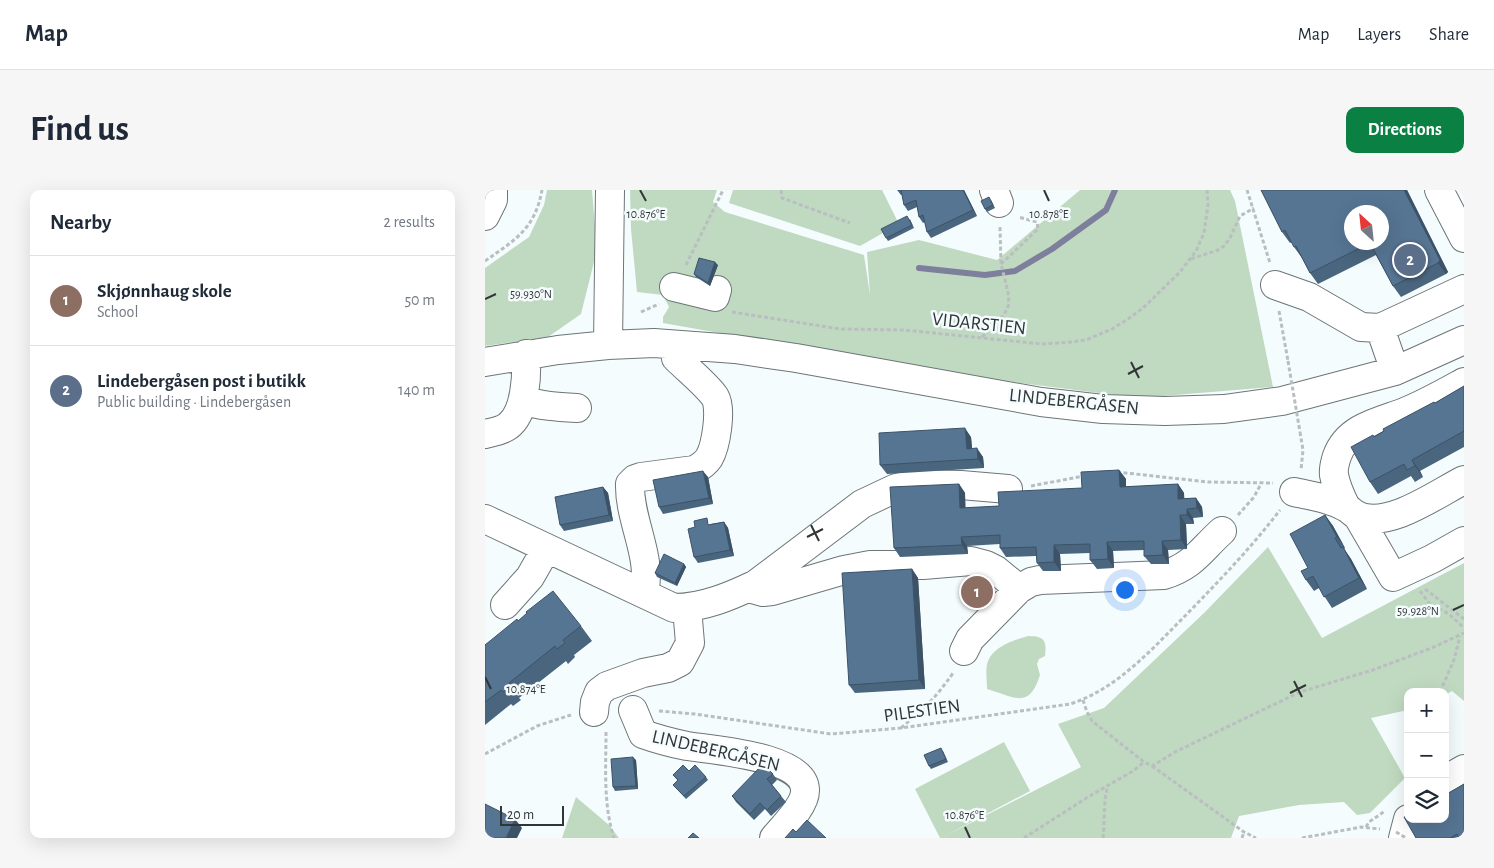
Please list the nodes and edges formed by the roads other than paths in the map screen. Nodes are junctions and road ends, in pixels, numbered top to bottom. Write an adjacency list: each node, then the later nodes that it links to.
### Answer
1 (493, 190): 4 (street)
2 (610, 190): 12 (street)
3 (1439, 190): 5 (street)
4 (485, 216)
5 (1464, 238)
6 (1275, 285): 10 (street)
7 (674, 287): 9 (street)
8 (1464, 289): 10 (street)
9 (721, 301)
10 (1380, 328): 16 (street)
11 (1464, 340): 16 (street, LINDEBERGÅSEN)
12 (608, 345): 13 (street, LINDEBERGÅSEN); 14 (street, LINDEBERGÅSEN)
13 (677, 346): 16 (street, LINDEBERGÅSEN); 31 (street)
14 (526, 354): 15 (street, LINDEBERGÅSEN); 18 (street)
15 (485, 362)
16 (1395, 371)
17 (1464, 382): 24 (street)
18 (523, 400): 19 (street); 20 (street)
19 (577, 408)
20 (485, 434)
21 (1464, 480): 24 (street)
22 (1008, 489): 29 (street)
23 (1288, 500): 24 (street)
24 (1352, 511): 27 (street)
25 (485, 519): 28 (street)
26 (1222, 531): 30 (street)
27 (1464, 541)
28 (546, 549): 31 (street); 32 (street)
29 (749, 588): 30 (street); 33 (street)
30 (1019, 589): 34 (street)
31 (644, 594): 33 (street)
32 (505, 604)
33 (687, 608): 35 (street)
34 (964, 651)
35 (600, 710)
36 (633, 710): 39 (street, LINDEBERGÅSEN)
37 (1464, 769): 38 (street)
38 (1448, 778)
39 (774, 838)

